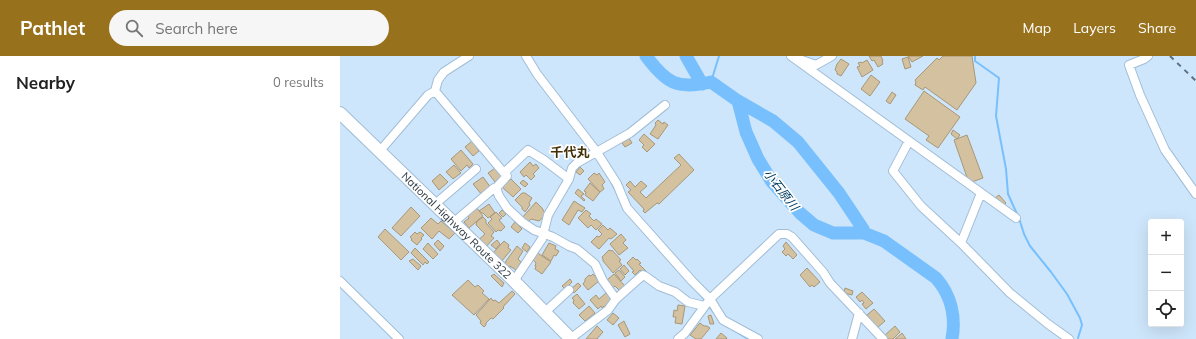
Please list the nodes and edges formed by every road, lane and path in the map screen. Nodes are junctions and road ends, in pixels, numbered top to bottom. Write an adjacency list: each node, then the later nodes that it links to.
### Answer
1 (469, 56): 6 (street)
2 (526, 56): 11 (street)
3 (832, 56): 5 (street)
4 (1148, 56): 17 (street)
5 (792, 57): 9 (street)
6 (435, 91): 10 (street); 13 (street)
7 (665, 105): 11 (street)
8 (340, 113): 10 (highway, National Highway Route 322)
9 (908, 141): 16 (street); 22 (street)
10 (379, 152): 18 (highway, National Highway Route 322)
11 (594, 153): 14 (street); 27 (street)
12 (476, 169): 18 (street)
13 (504, 173): 14 (street); 15 (street)
14 (569, 179): 21 (street)
15 (496, 188): 20 (street); 21 (street)
16 (981, 193): 19 (street); 22 (street)
17 (1196, 194)
18 (434, 205): 20 (highway, National Highway Route 322)
19 (1016, 218)
20 (453, 223): 24 (highway, National Highway Route 322)
21 (543, 233): 24 (street); 26 (street)
22 (961, 243): 36 (street)
23 (340, 281): 30 (street)
24 (514, 281): 28 (highway, National Highway Route 322)
25 (569, 290): 28 (street)
26 (616, 299): 27 (street); 31 (street)
27 (707, 303): 29 (street); 32 (street); 33 (street)
28 (544, 313): 31 (highway, National Highway Route 322)
29 (859, 313): 34 (street); 35 (street)
30 (399, 339)
31 (571, 339)
32 (678, 339)
33 (758, 339)
34 (852, 339)
35 (883, 339)
36 (1069, 339)

